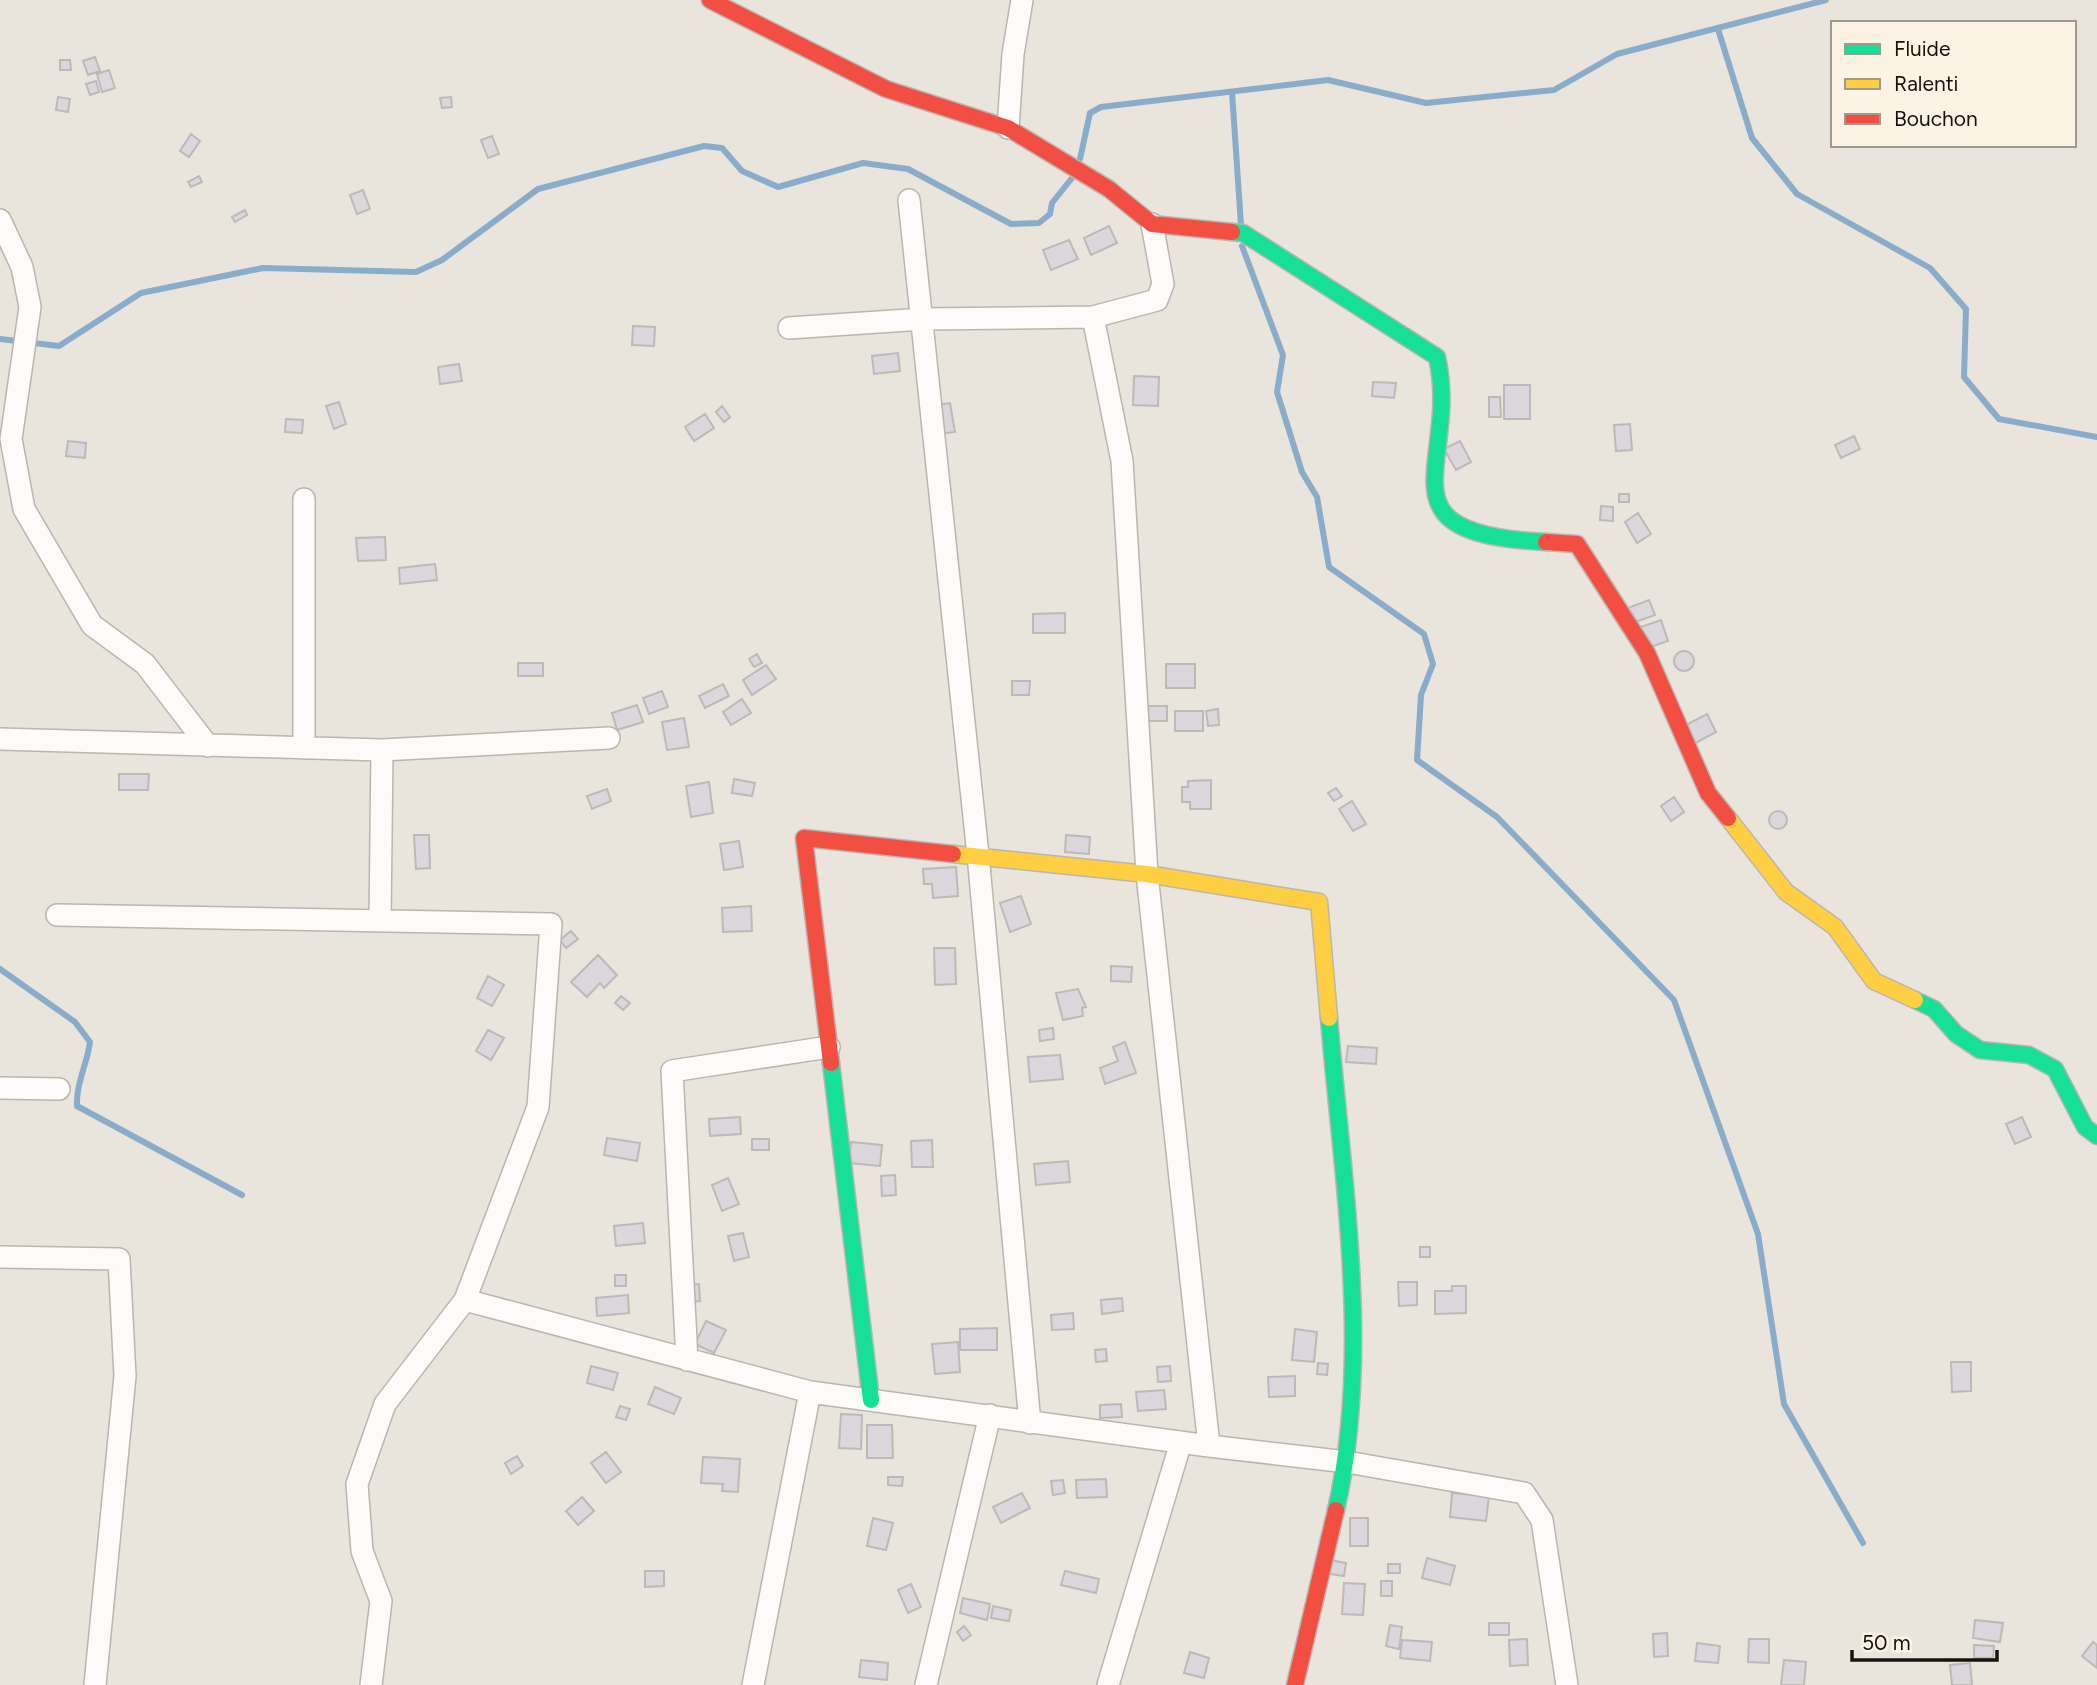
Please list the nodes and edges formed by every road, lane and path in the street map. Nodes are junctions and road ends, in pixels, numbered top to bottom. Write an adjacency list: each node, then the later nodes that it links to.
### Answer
1 (710, 0): 3 (street)
2 (1022, 0): 3 (street)
3 (1008, 128): 6 (street)
4 (908, 200): 8 (street)
5 (0, 220): 13 (street)
6 (1152, 224): 7 (street); 23 (street)
7 (1093, 317): 8 (street); 17 (street)
8 (923, 318): 9 (street); 16 (street)
9 (789, 328)
10 (304, 499): 14 (street)
11 (609, 738): 15 (street)
12 (0, 740): 13 (street)
13 (208, 746): 14 (street)
14 (304, 748): 15 (street)
15 (382, 750): 19 (street)
16 (978, 855): 17 (street); 20 (street); 30 (street)
17 (1147, 874): 32 (street); 33 (street)
18 (57, 915): 19 (street)
19 (380, 921): 25 (street)
20 (829, 1046): 26 (street); 28 (street)
21 (0, 1088): 22 (street)
22 (58, 1089)
23 (2097, 1136)
24 (0, 1257): 34 (street)
25 (466, 1300): 26 (street); 35 (street)
26 (687, 1360): 27 (street)
27 (810, 1392): 28 (street); 36 (street)
28 (871, 1400): 29 (street)
29 (990, 1415): 30 (street); 37 (street)
30 (1030, 1423): 31 (street)
31 (1181, 1442): 32 (street); 38 (street)
32 (1209, 1446): 33 (street)
33 (1347, 1462): 39 (street); 40 (street)
34 (96, 1685)
35 (371, 1685)
36 (753, 1685)
37 (926, 1685)
38 (1108, 1685)
39 (1295, 1685)
40 (1567, 1685)

